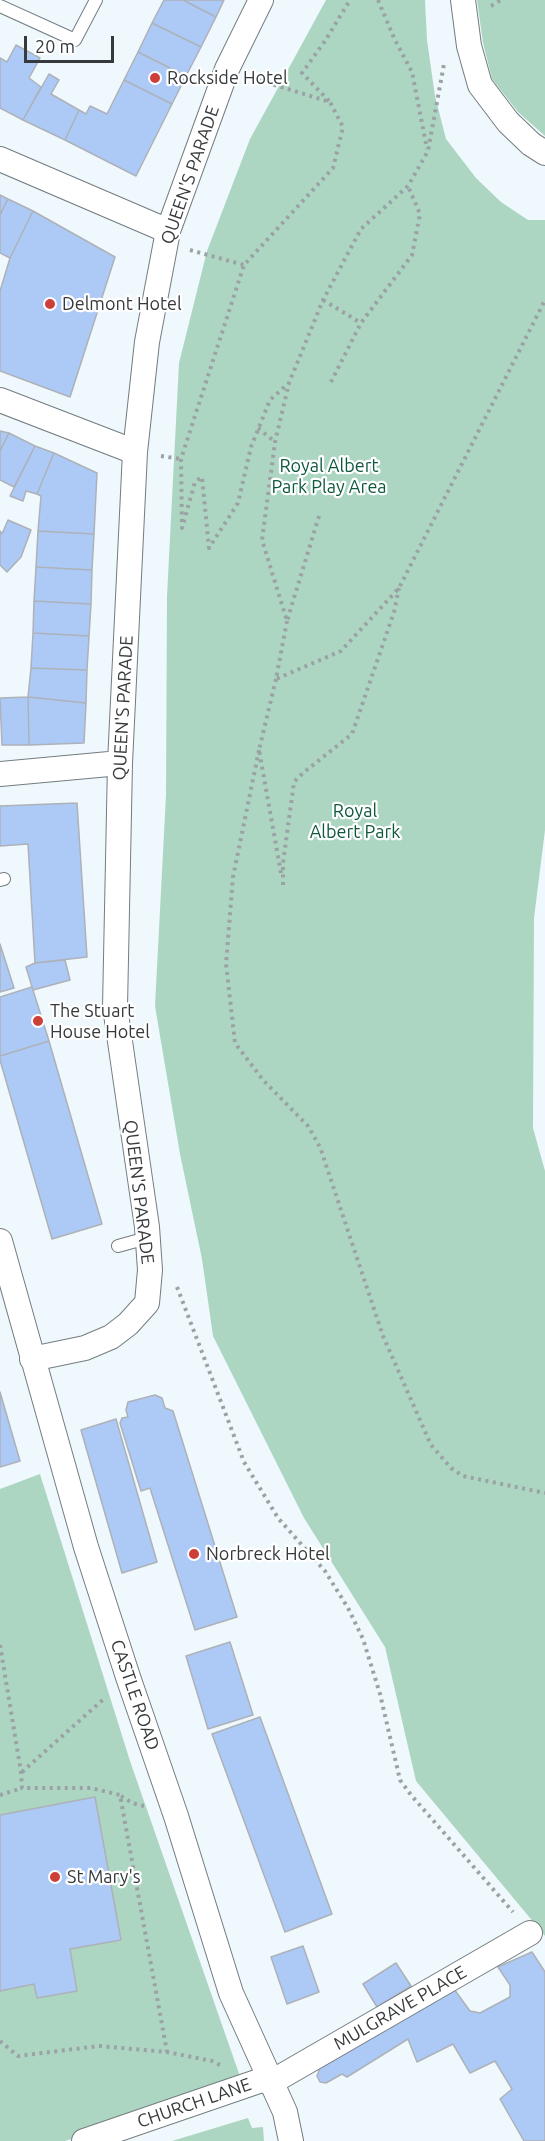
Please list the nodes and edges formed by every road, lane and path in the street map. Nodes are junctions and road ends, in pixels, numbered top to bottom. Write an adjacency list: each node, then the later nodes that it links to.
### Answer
1 (96, 0): 6 (lane)
2 (261, 0): 8 (street, QUEEN'S PARADE)
3 (350, 0): 9 (path)
4 (378, 0): 10 (path)
5 (463, 0): 11 (street)
6 (0, 6)
7 (444, 57): 10 (path)
8 (227, 69): 9 (path); 14 (street, QUEEN'S PARADE)
9 (330, 102): 15 (path)
10 (428, 151): 13 (path)
11 (545, 153)
12 (0, 159): 14 (street)
13 (408, 186): 16 (path); 18 (path)
14 (166, 237): 15 (path); 24 (street, QUEEN'S PARADE)
15 (244, 265): 22 (path)
16 (323, 300): 18 (path); 20 (path)
17 (545, 300): 26 (path)
18 (361, 323): 19 (path)
19 (331, 382)
20 (289, 383): 22 (path); 23 (path)
21 (0, 400): 24 (street)
22 (258, 428): 23 (path)
23 (275, 442): 27 (path)
24 (135, 452): 30 (street, QUEEN'S PARADE)
25 (319, 516): 27 (path)
26 (399, 588): 28 (path); 29 (path)
27 (287, 621): 28 (path)
28 (276, 679): 29 (path)
29 (259, 750): 37 (path)
30 (120, 763): 31 (street); 32 (street, QUEEN'S PARADE)
31 (0, 774)
32 (147, 1238): 34 (lane); 35 (street, QUEEN'S PARADE)
33 (0, 1241): 36 (street, CASTLE ROAD)
34 (118, 1246)
35 (150, 1270): 36 (street, QUEEN'S PARADE); 45 (path)
36 (32, 1359): 39 (street, CASTLE ROAD)
37 (545, 1492)
38 (0, 1645): 40 (path)
39 (128, 1677): 40 (path); 48 (street, CASTLE ROAD)
40 (21, 1772): 41 (path)
41 (22, 1788): 42 (path); 43 (path)
42 (0, 1795)
43 (120, 1795): 44 (path); 47 (path)
44 (132, 1803)
45 (530, 1933): 48 (street, MULGRAVE PLACE)
46 (0, 2041): 47 (path)
47 (167, 2052): 48 (path)
48 (266, 2081): 49 (street, CHURCH LANE); 50 (street, CASTLE ROAD)
49 (84, 2141)
50 (291, 2141)

